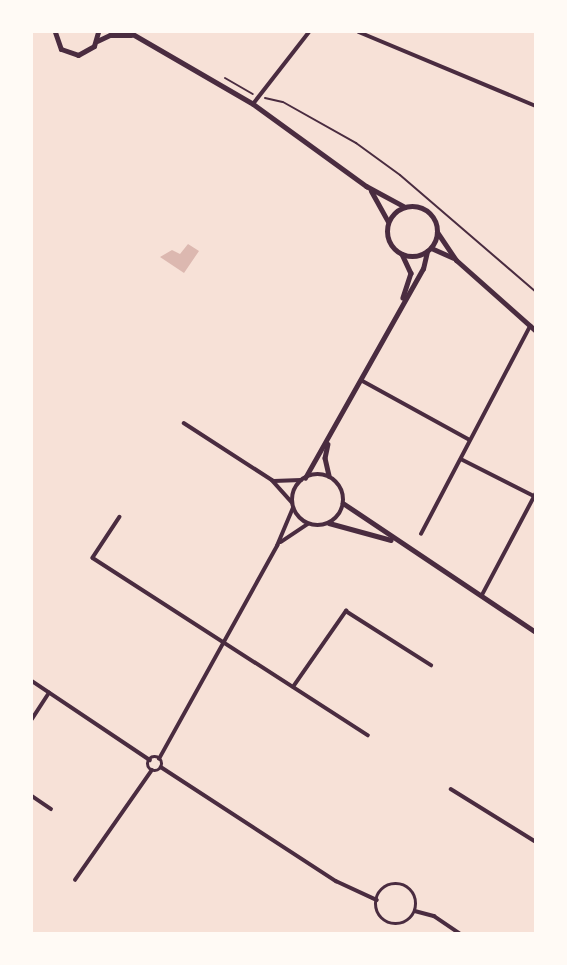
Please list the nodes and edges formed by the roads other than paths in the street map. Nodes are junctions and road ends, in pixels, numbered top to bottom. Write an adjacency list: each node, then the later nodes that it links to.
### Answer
1 (55, 32): 6 (main road)
2 (98, 32): 6 (main road)
3 (309, 32): 7 (street)
4 (359, 32): 8 (street)
5 (132, 34): 6 (main road); 7 (main road)
6 (96, 41)
7 (253, 104): 9 (main road)
8 (536, 106)
9 (366, 186): 10 (main road); 11 (main road)
10 (405, 207): 11 (main road); 12 (main road)
11 (388, 222): 14 (main road)
12 (437, 231): 13 (main road); 15 (main road)
13 (429, 249): 14 (main road); 15 (main road); 16 (street)
14 (401, 254): 16 (street)
15 (456, 260): 17 (main road)
16 (398, 311): 18 (street)
17 (533, 328): 21 (street)
18 (362, 380): 20 (street); 21 (street)
19 (184, 423): 25 (street)
20 (330, 439): 23 (street); 24 (street)
21 (471, 440): 22 (street)
22 (461, 459): 26 (street); 32 (street)
23 (329, 477): 24 (street); 27 (street)
24 (303, 479): 25 (street); 28 (street)
25 (272, 480): 28 (street)
26 (535, 495): 35 (street)
27 (343, 503): 30 (street); 33 (street)
28 (293, 505): 31 (street); 34 (street)
29 (120, 517): 37 (street)
30 (328, 523): 31 (street); 33 (street)
31 (308, 524): 34 (street)
32 (421, 534)
33 (395, 542): 35 (street)
34 (277, 546): 37 (street)
35 (481, 597): 36 (street)
36 (536, 632)
37 (225, 643): 40 (street); 44 (street)
38 (431, 665): 40 (street)
39 (32, 681): 41 (street)
40 (293, 687): 43 (street)
41 (49, 693): 42 (street); 45 (street)
42 (32, 719)
43 (369, 736)
44 (159, 759): 45 (street); 46 (street)
45 (149, 760): 47 (street)
46 (161, 767): 47 (street); 53 (street)
47 (152, 770): 52 (street)
48 (451, 789): 51 (street)
49 (32, 796): 50 (street)
50 (51, 809)
51 (536, 842)
52 (75, 880)
53 (377, 900): 54 (street); 54 (street)
54 (415, 911): 55 (street)
55 (461, 933)

